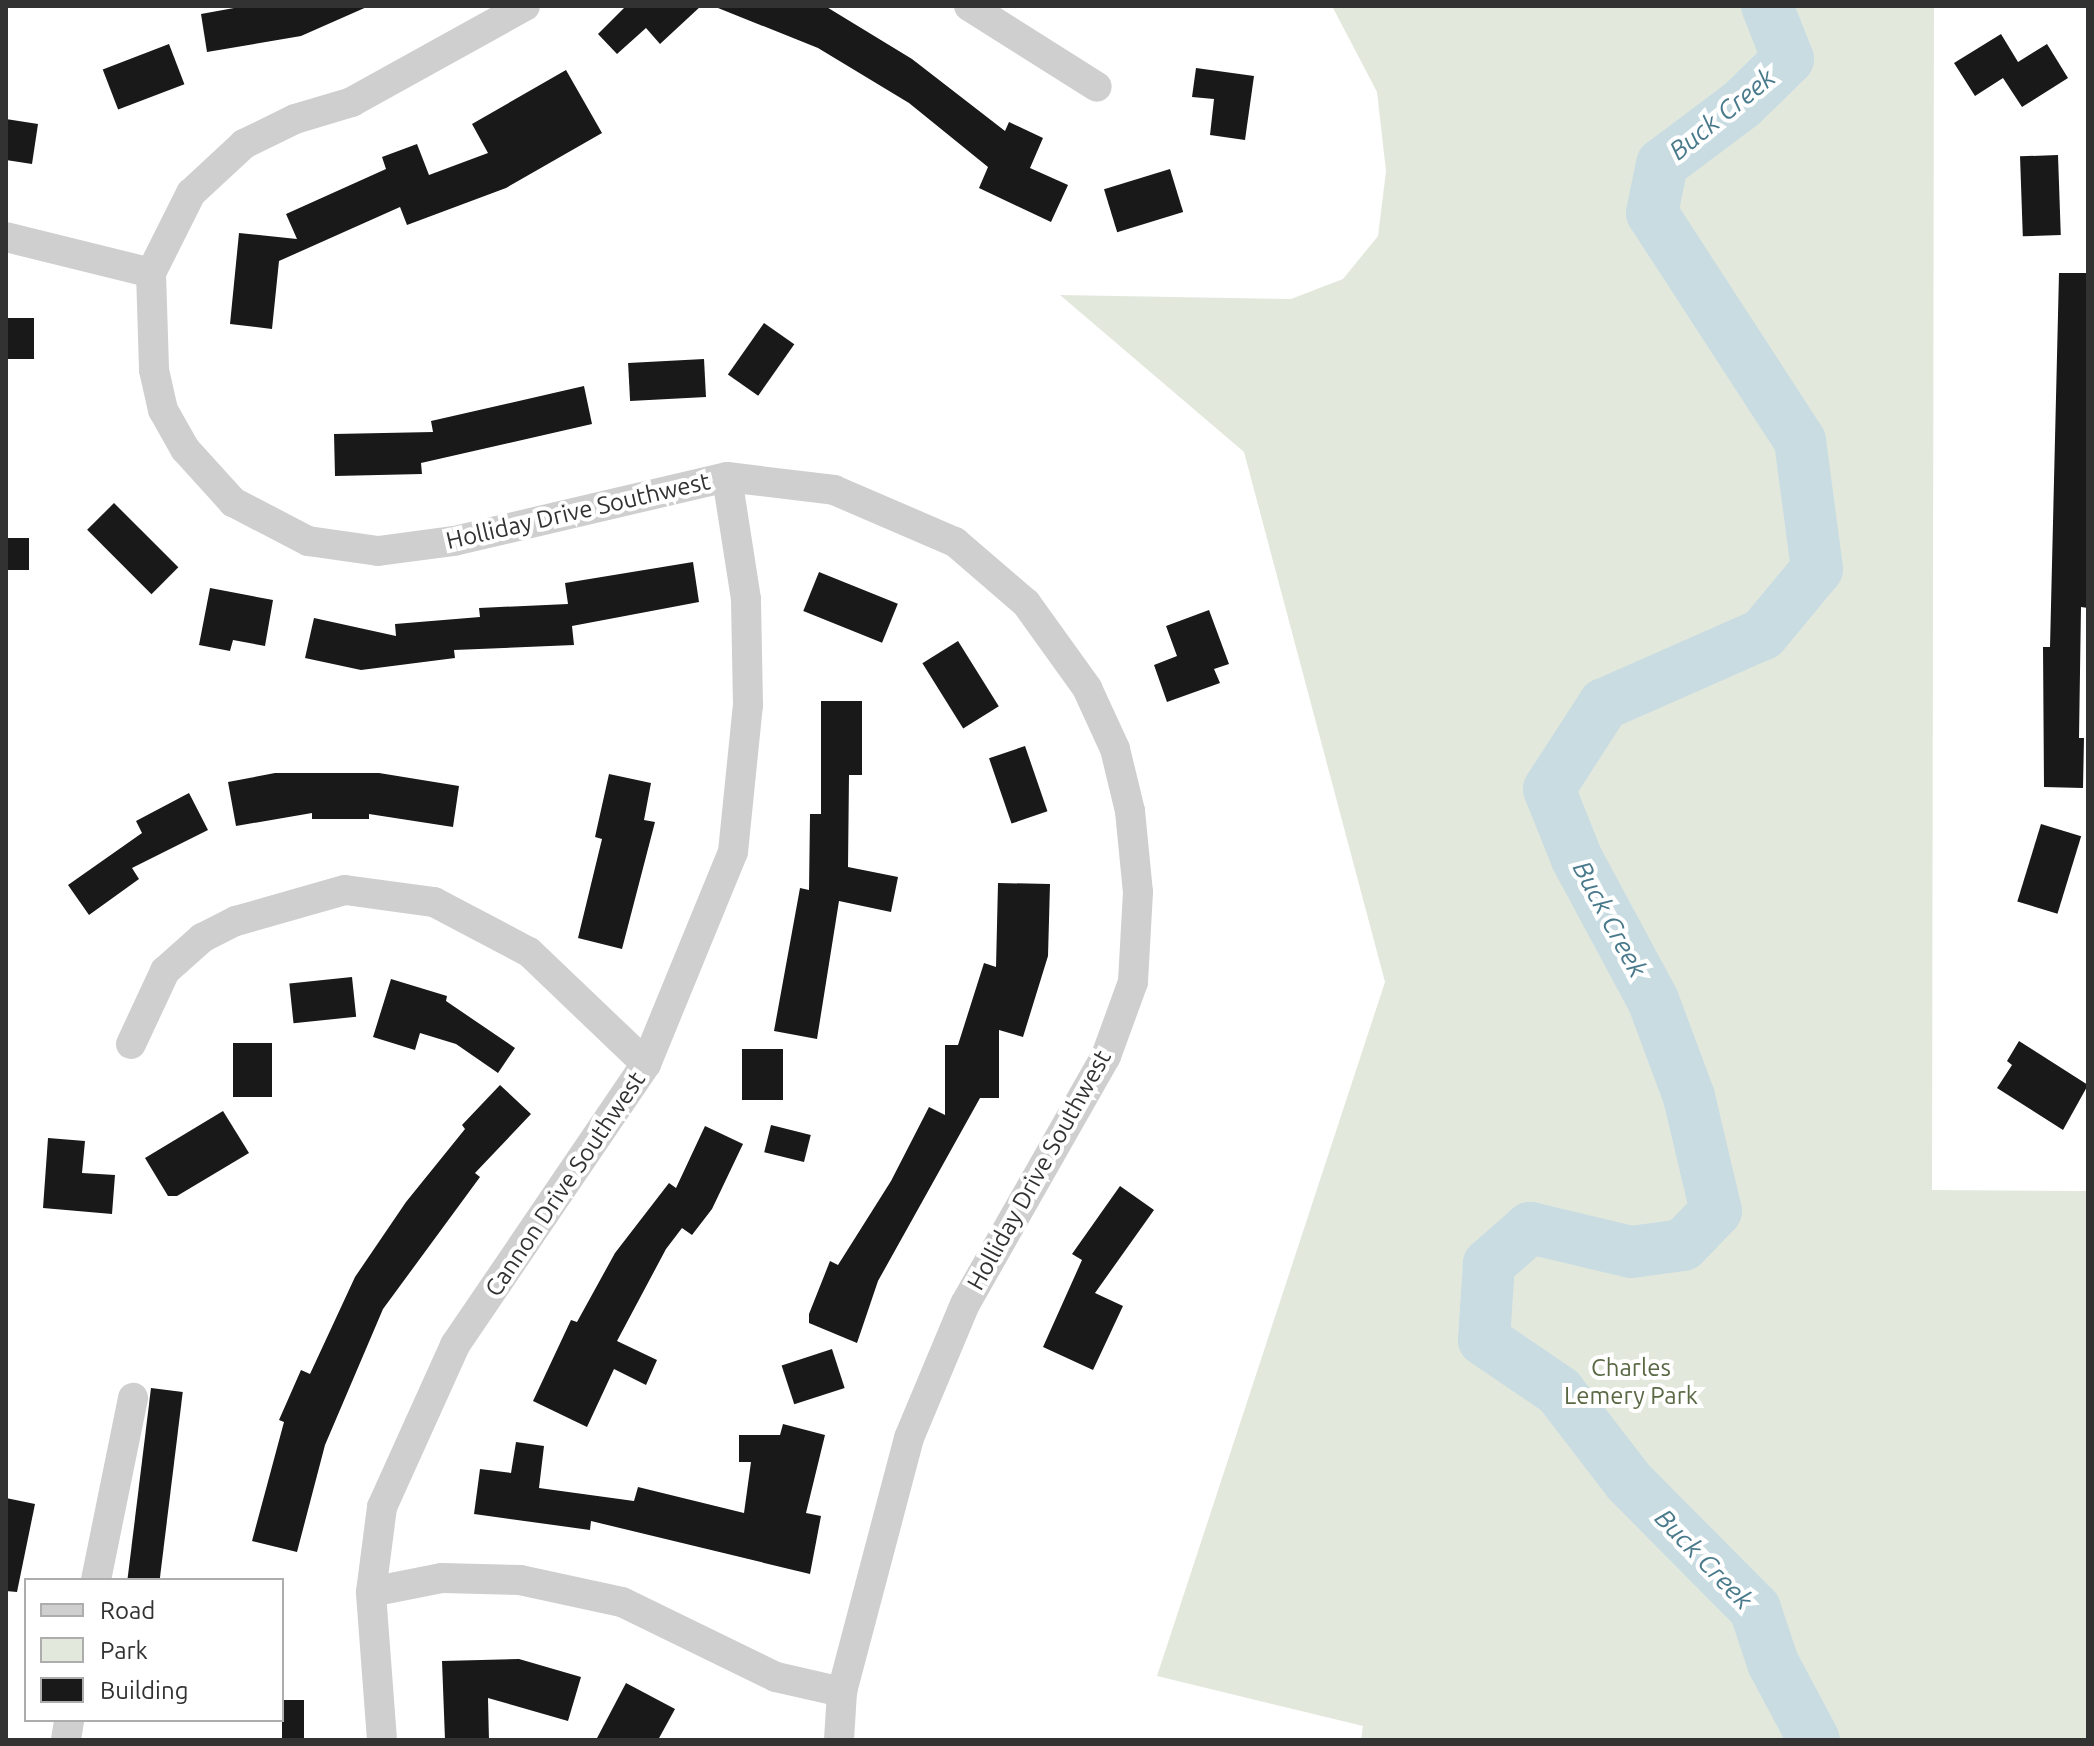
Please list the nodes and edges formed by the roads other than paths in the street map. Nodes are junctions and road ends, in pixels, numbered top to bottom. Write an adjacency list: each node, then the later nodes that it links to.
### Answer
1 (525, 6): 5 (street, Holliday Drive Southwest)
2 (969, 6): 3 (street)
3 (1097, 87)
4 (6, 237): 5 (street)
5 (151, 273): 6 (street, Holliday Drive Southwest)
6 (727, 477): 8 (street, Cannon Drive Southwest); 12 (street, Holliday Drive Southwest)
7 (131, 1044): 8 (street)
8 (646, 1064): 11 (street, Cannon Drive Southwest)
9 (133, 1398): 10 (street)
10 (96, 1578)
11 (371, 1592): 12 (street); 13 (street, Cannon Drive Southwest)
12 (842, 1692): 14 (street, Holliday Drive Southwest)
13 (382, 1740)
14 (839, 1740)

